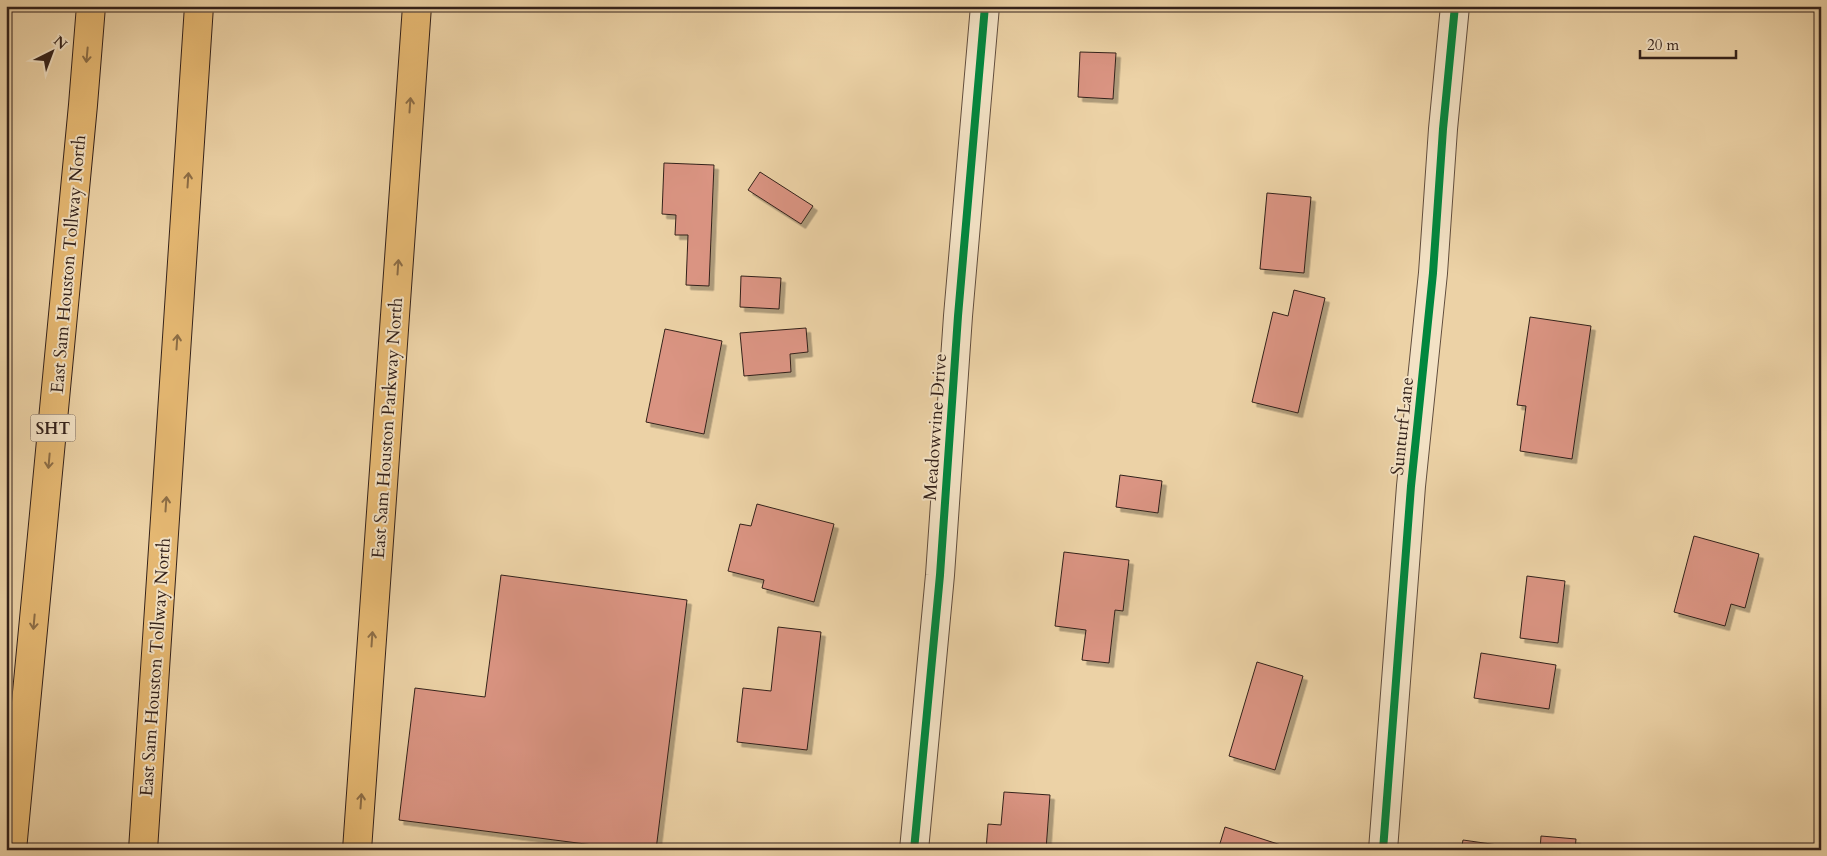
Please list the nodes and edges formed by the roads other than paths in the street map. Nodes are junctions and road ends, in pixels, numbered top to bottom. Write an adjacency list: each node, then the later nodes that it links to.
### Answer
1 (91, 6): 6 (main road, East Sam Houston Tollway North / SHT, one-way to 6)
2 (199, 6): 7 (main road, East Sam Houston Tollway North, one-way to 2)
3 (417, 6): 8 (main road, East Sam Houston Parkway North, one-way to 3)
4 (985, 6): 9 (street, Meadowvine Drive)
5 (1455, 6): 10 (street, Sunturf Lane)
6 (12, 850)
7 (143, 850)
8 (357, 850)
9 (914, 850)
10 (1383, 850)

